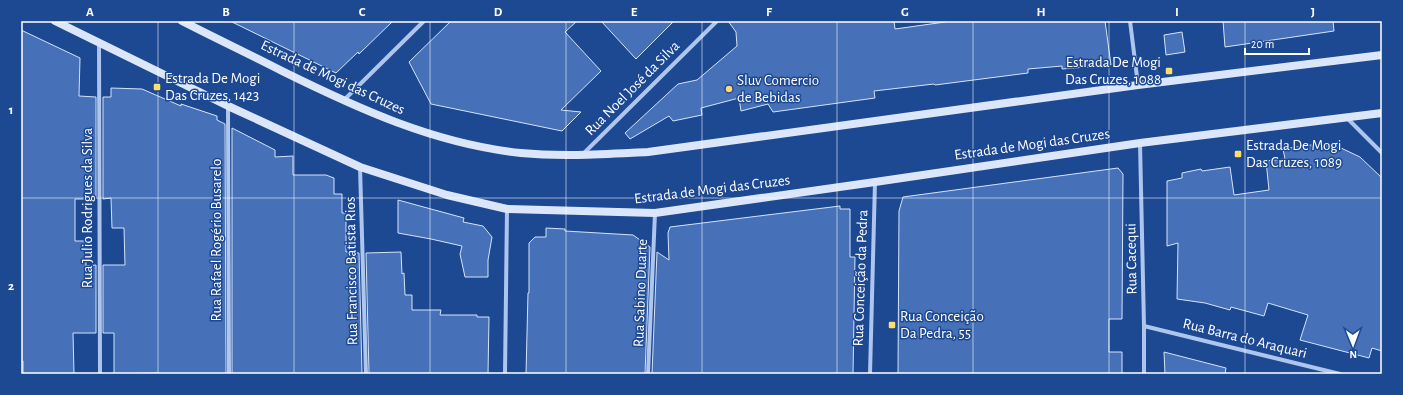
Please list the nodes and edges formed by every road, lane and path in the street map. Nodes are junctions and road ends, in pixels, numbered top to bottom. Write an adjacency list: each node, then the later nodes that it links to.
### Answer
1 (55, 21): 6 (main road, Estrada de Mogi das Cruzes)
2 (424, 21): 9 (street)
3 (717, 21): 15 (street, Rua Noel José da Silva)
4 (1130, 21): 8 (street)
5 (185, 22): 9 (main road, Estrada de Mogi das Cruzes)
6 (99, 42): 10 (main road, Estrada de Mogi das Cruzes); 21 (street, Rua Julio Rodrigues da Silva)
7 (1382, 55): 8 (main road, Estrada de Mogi das Cruzes)
8 (1138, 85): 15 (main road, Estrada de Mogi das Cruzes)
9 (343, 101): 15 (main road, Estrada de Mogi das Cruzes)
10 (228, 106): 16 (main road, Estrada de Mogi das Cruzes); 22 (street, Rua Rafael Rogério Busarelo)
11 (1382, 113): 12 (main road, Estrada de Mogi das Cruzes)
12 (1346, 117): 13 (main road, Estrada de Mogi das Cruzes); 14 (street)
13 (1140, 143): 17 (main road, Estrada de Mogi das Cruzes); 20 (street, Rua Cacequi)
14 (1382, 153)
15 (582, 155)
16 (360, 167): 18 (main road, Estrada de Mogi das Cruzes); 23 (street, Rua Francisco Batista Rios)
17 (875, 182): 19 (main road, Estrada de Mogi das Cruzes); 26 (street, Rua Conceição da Pedra)
18 (507, 209): 19 (main road, Estrada de Mogi das Cruzes); 24 (street)
19 (655, 213): 25 (street, Rua Sabino Duarte)
20 (1144, 326): 27 (street, Rua Cacequi); 28 (street, Rua Barra do Araquari)
21 (100, 374)
22 (229, 374)
23 (366, 374)
24 (505, 374)
25 (648, 374)
26 (870, 374)
27 (1144, 374)
28 (1340, 374)

